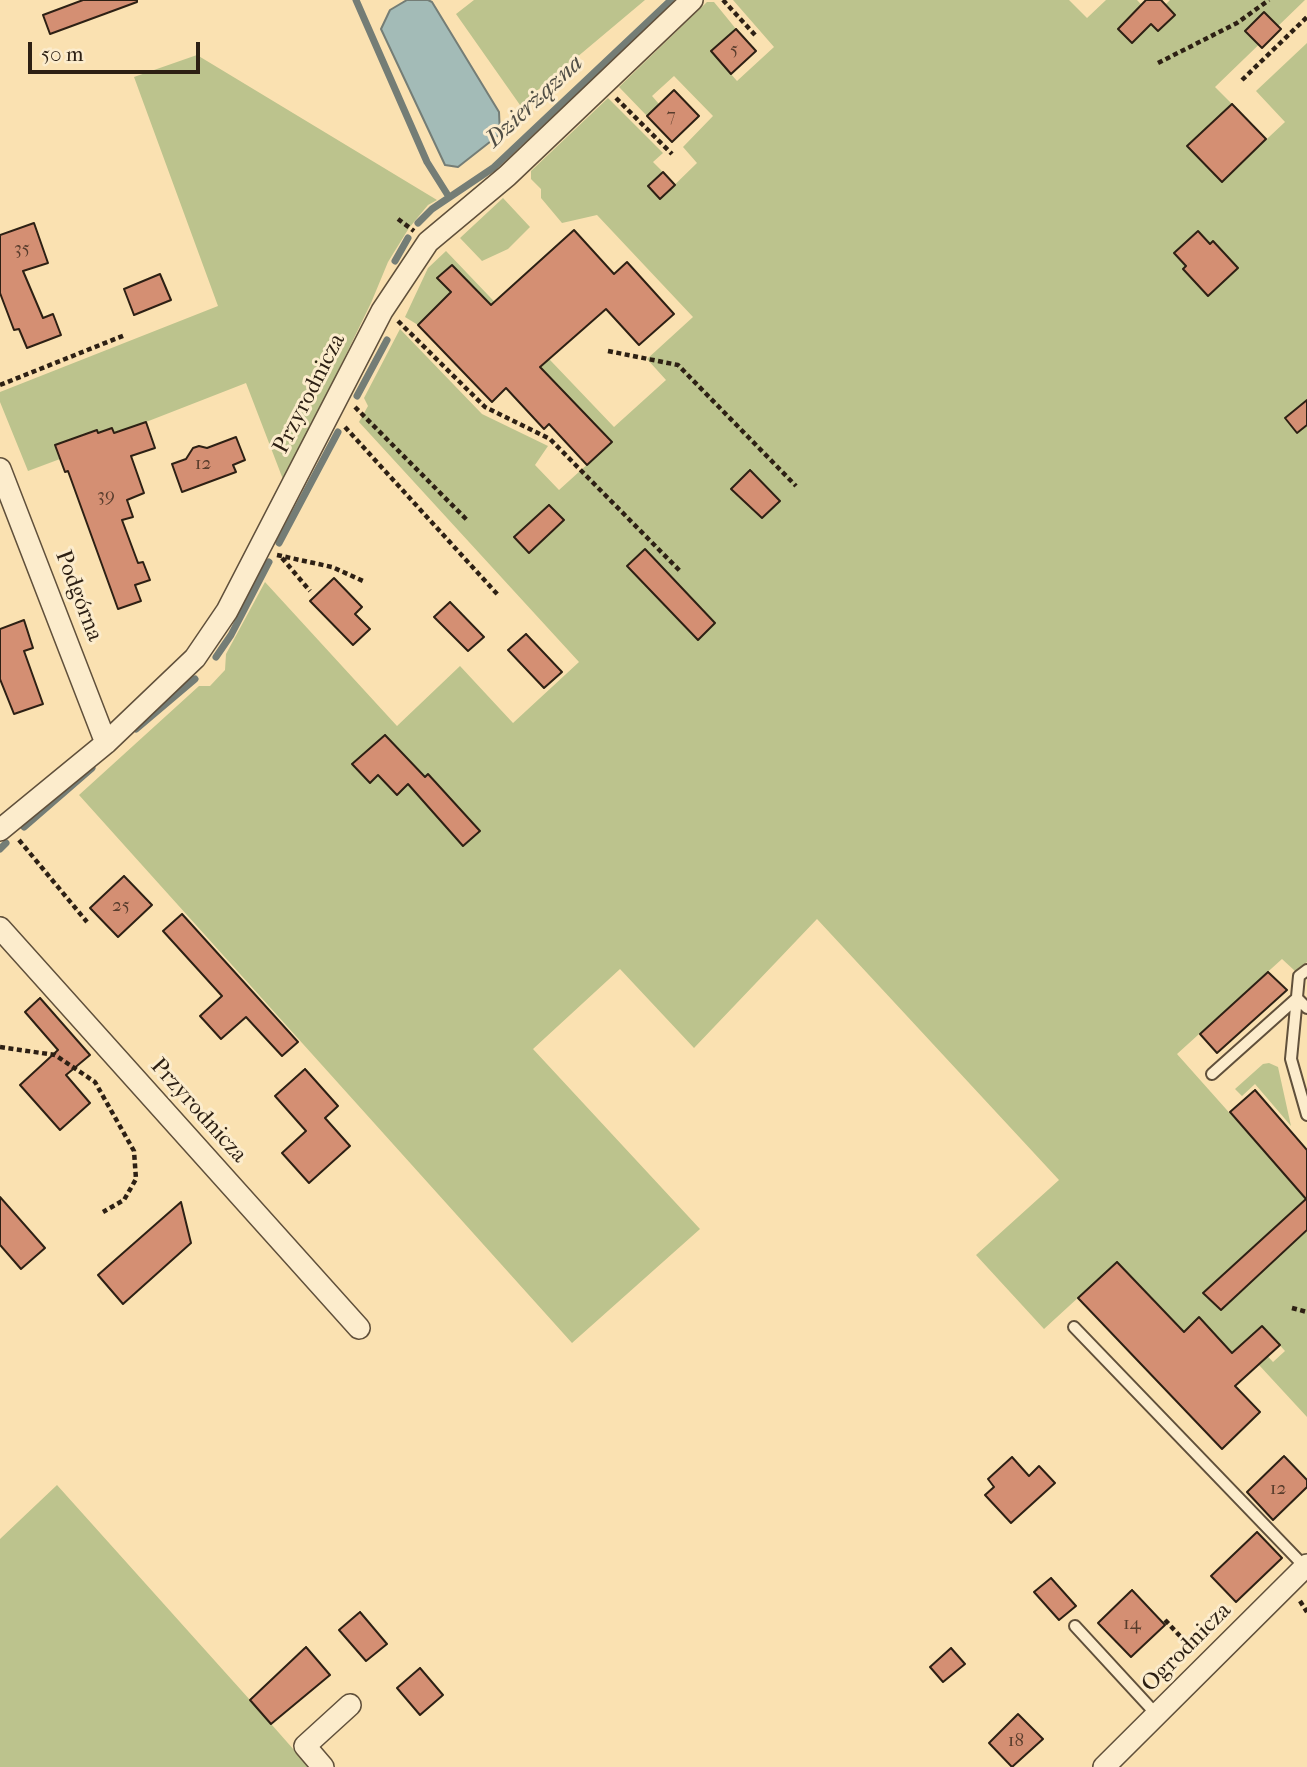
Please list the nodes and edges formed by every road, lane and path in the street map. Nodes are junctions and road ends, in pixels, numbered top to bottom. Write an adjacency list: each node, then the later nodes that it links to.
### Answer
1 (692, 0): 8 (street, Przyrodnicza)
2 (723, 0): 5 (path)
3 (1269, 0): 6 (path)
4 (1307, 17): 7 (path)
5 (755, 35)
6 (1158, 63)
7 (1242, 80)
8 (604, 84): 9 (path); 10 (street, Przyrodnicza)
9 (672, 154)
10 (382, 311): 14 (street, Przyrodnicza); 21 (path)
11 (125, 335): 13 (path)
12 (608, 351): 17 (path)
13 (0, 384)
14 (340, 395): 15 (street, Przyrodnicza); 18 (path)
15 (329, 416): 19 (street, Przyrodnicza); 24 (path)
16 (0, 469): 25 (street, Podgórna)
17 (796, 486)
18 (468, 521)
19 (261, 546): 20 (path); 25 (street, Przyrodnicza)
20 (282, 558): 22 (path); 23 (path)
21 (680, 571)
22 (363, 581)
23 (310, 591)
24 (498, 595)
25 (106, 743): 26 (street, Przyrodnicza)
26 (3, 827): 27 (path)
27 (87, 922)
28 (0, 928): 39 (street, Przyrodnicza)
29 (1307, 970): 30 (lane)
30 (1297, 998): 31 (lane); 33 (lane); 34 (lane)
31 (1307, 1008)
32 (0, 1047): 35 (path)
33 (1212, 1074)
34 (1307, 1115)
35 (103, 1212)
36 (1292, 1308): 37 (path)
37 (1307, 1312)
38 (1074, 1327): 40 (lane)
39 (359, 1328)
40 (1306, 1566): 43 (street, Ogrodnicza)
41 (1165, 1620): 43 (path)
42 (1075, 1626): 45 (lane)
43 (1207, 1665): 45 (street, Ogrodnicza)
44 (350, 1705): 46 (street)
45 (1157, 1715): 47 (street, Ogrodnicza)
46 (323, 1767)
47 (1104, 1767)

